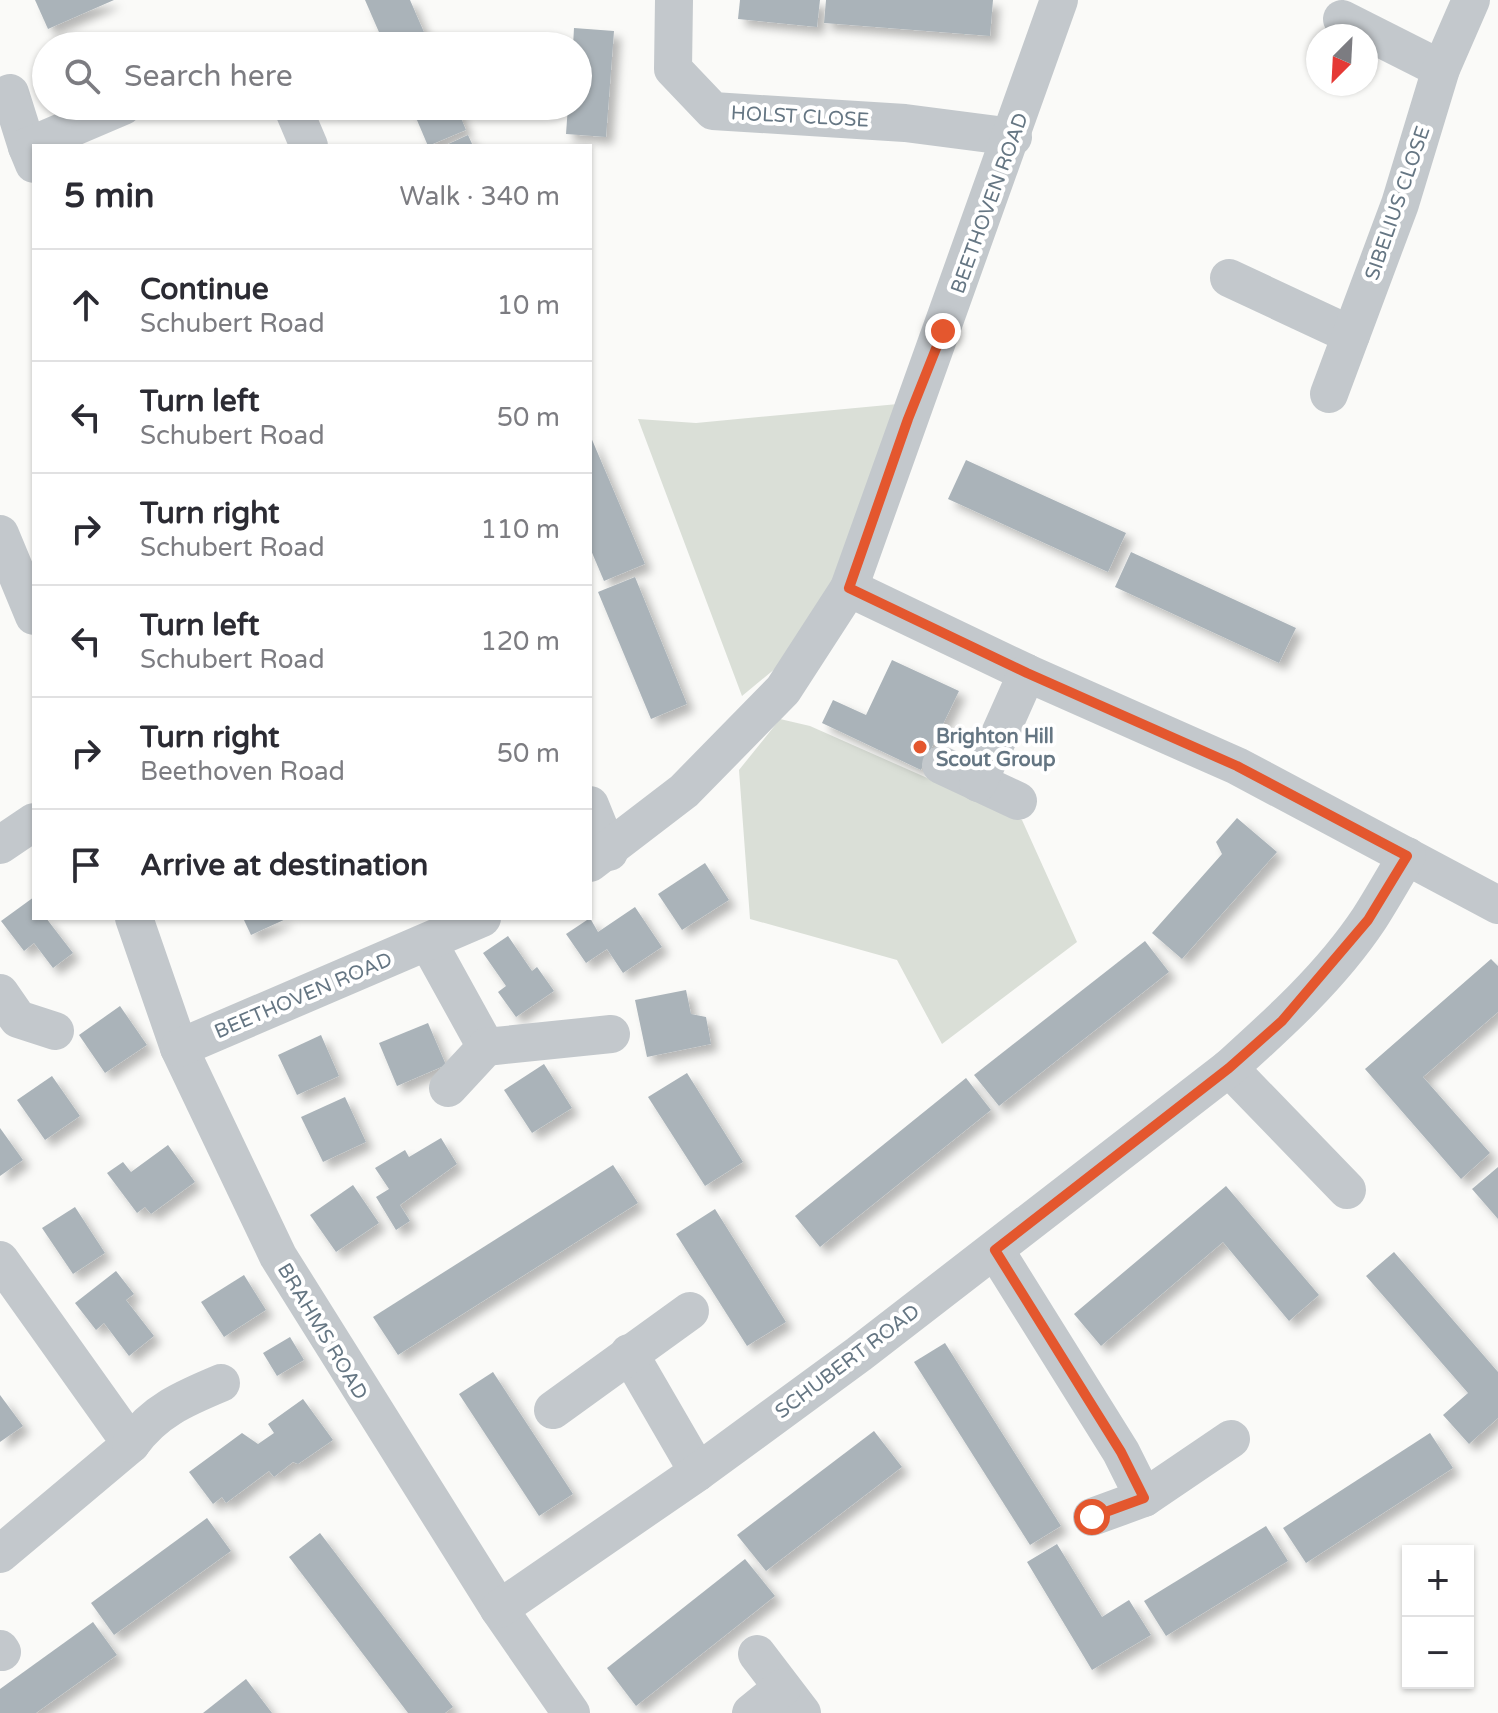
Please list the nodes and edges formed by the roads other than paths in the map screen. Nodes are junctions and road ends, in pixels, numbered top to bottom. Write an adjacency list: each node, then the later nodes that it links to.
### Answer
1 (674, 0): 9 (street, HOLST CLOSE)
2 (1059, 0): 9 (street, BEETHOVEN ROAD)
3 (1471, 0): 5 (street, SIBELIUS CLOSE)
4 (1342, 19): 5 (street)
5 (1441, 69): 14 (street, SIBELIUS CLOSE)
6 (10, 93): 12 (street)
7 (97, 120): 10 (street)
8 (298, 120): 11 (street)
9 (1013, 137): 17 (street, BEETHOVEN ROAD)
10 (53, 144)
11 (308, 144)
12 (31, 156)
13 (1229, 278): 14 (street)
14 (1351, 335): 15 (street, SIBELIUS CLOSE)
15 (1329, 394)
16 (0, 534): 18 (street)
17 (849, 588): 19 (street); 27 (street, BEETHOVEN ROAD)
18 (32, 611)
19 (1027, 673): 21 (street); 26 (street)
20 (941, 765): 21 (street)
21 (978, 783): 22 (street)
22 (1018, 801)
23 (592, 817): 27 (street)
24 (32, 823): 25 (street)
25 (0, 845)
26 (1407, 856): 28 (street); 37 (street, SCHUBERT ROAD)
27 (599, 857)
28 (1498, 905)
29 (135, 920): 36 (street, BRAHMS ROAD)
30 (478, 920): 31 (street, BEETHOVEN ROAD)
31 (428, 942): 35 (street); 36 (street, BEETHOVEN ROAD)
32 (6, 1014): 33 (street)
33 (55, 1031)
34 (611, 1034): 35 (street)
35 (486, 1047): 38 (street)
36 (179, 1048): 52 (street, BRAHMS ROAD)
37 (1229, 1068): 39 (street); 40 (street, SCHUBERT ROAD)
38 (448, 1088)
39 (1347, 1190)
40 (995, 1250): 48 (street, SCHUBERT ROAD); 49 (street)
41 (0, 1260): 47 (street)
42 (690, 1311): 43 (street)
43 (629, 1353): 45 (street); 48 (street)
44 (221, 1383): 47 (street)
45 (553, 1410)
46 (1231, 1439): 49 (street)
47 (131, 1444): 51 (street)
48 (698, 1472): 52 (street, SCHUBERT ROAD)
49 (1144, 1498): 50 (street)
50 (1092, 1517)
51 (0, 1554)
52 (499, 1609): 55 (street, BRAHMS ROAD)
53 (757, 1654): 54 (street)
54 (792, 1701): 56 (street)
55 (571, 1713)
56 (751, 1713)

